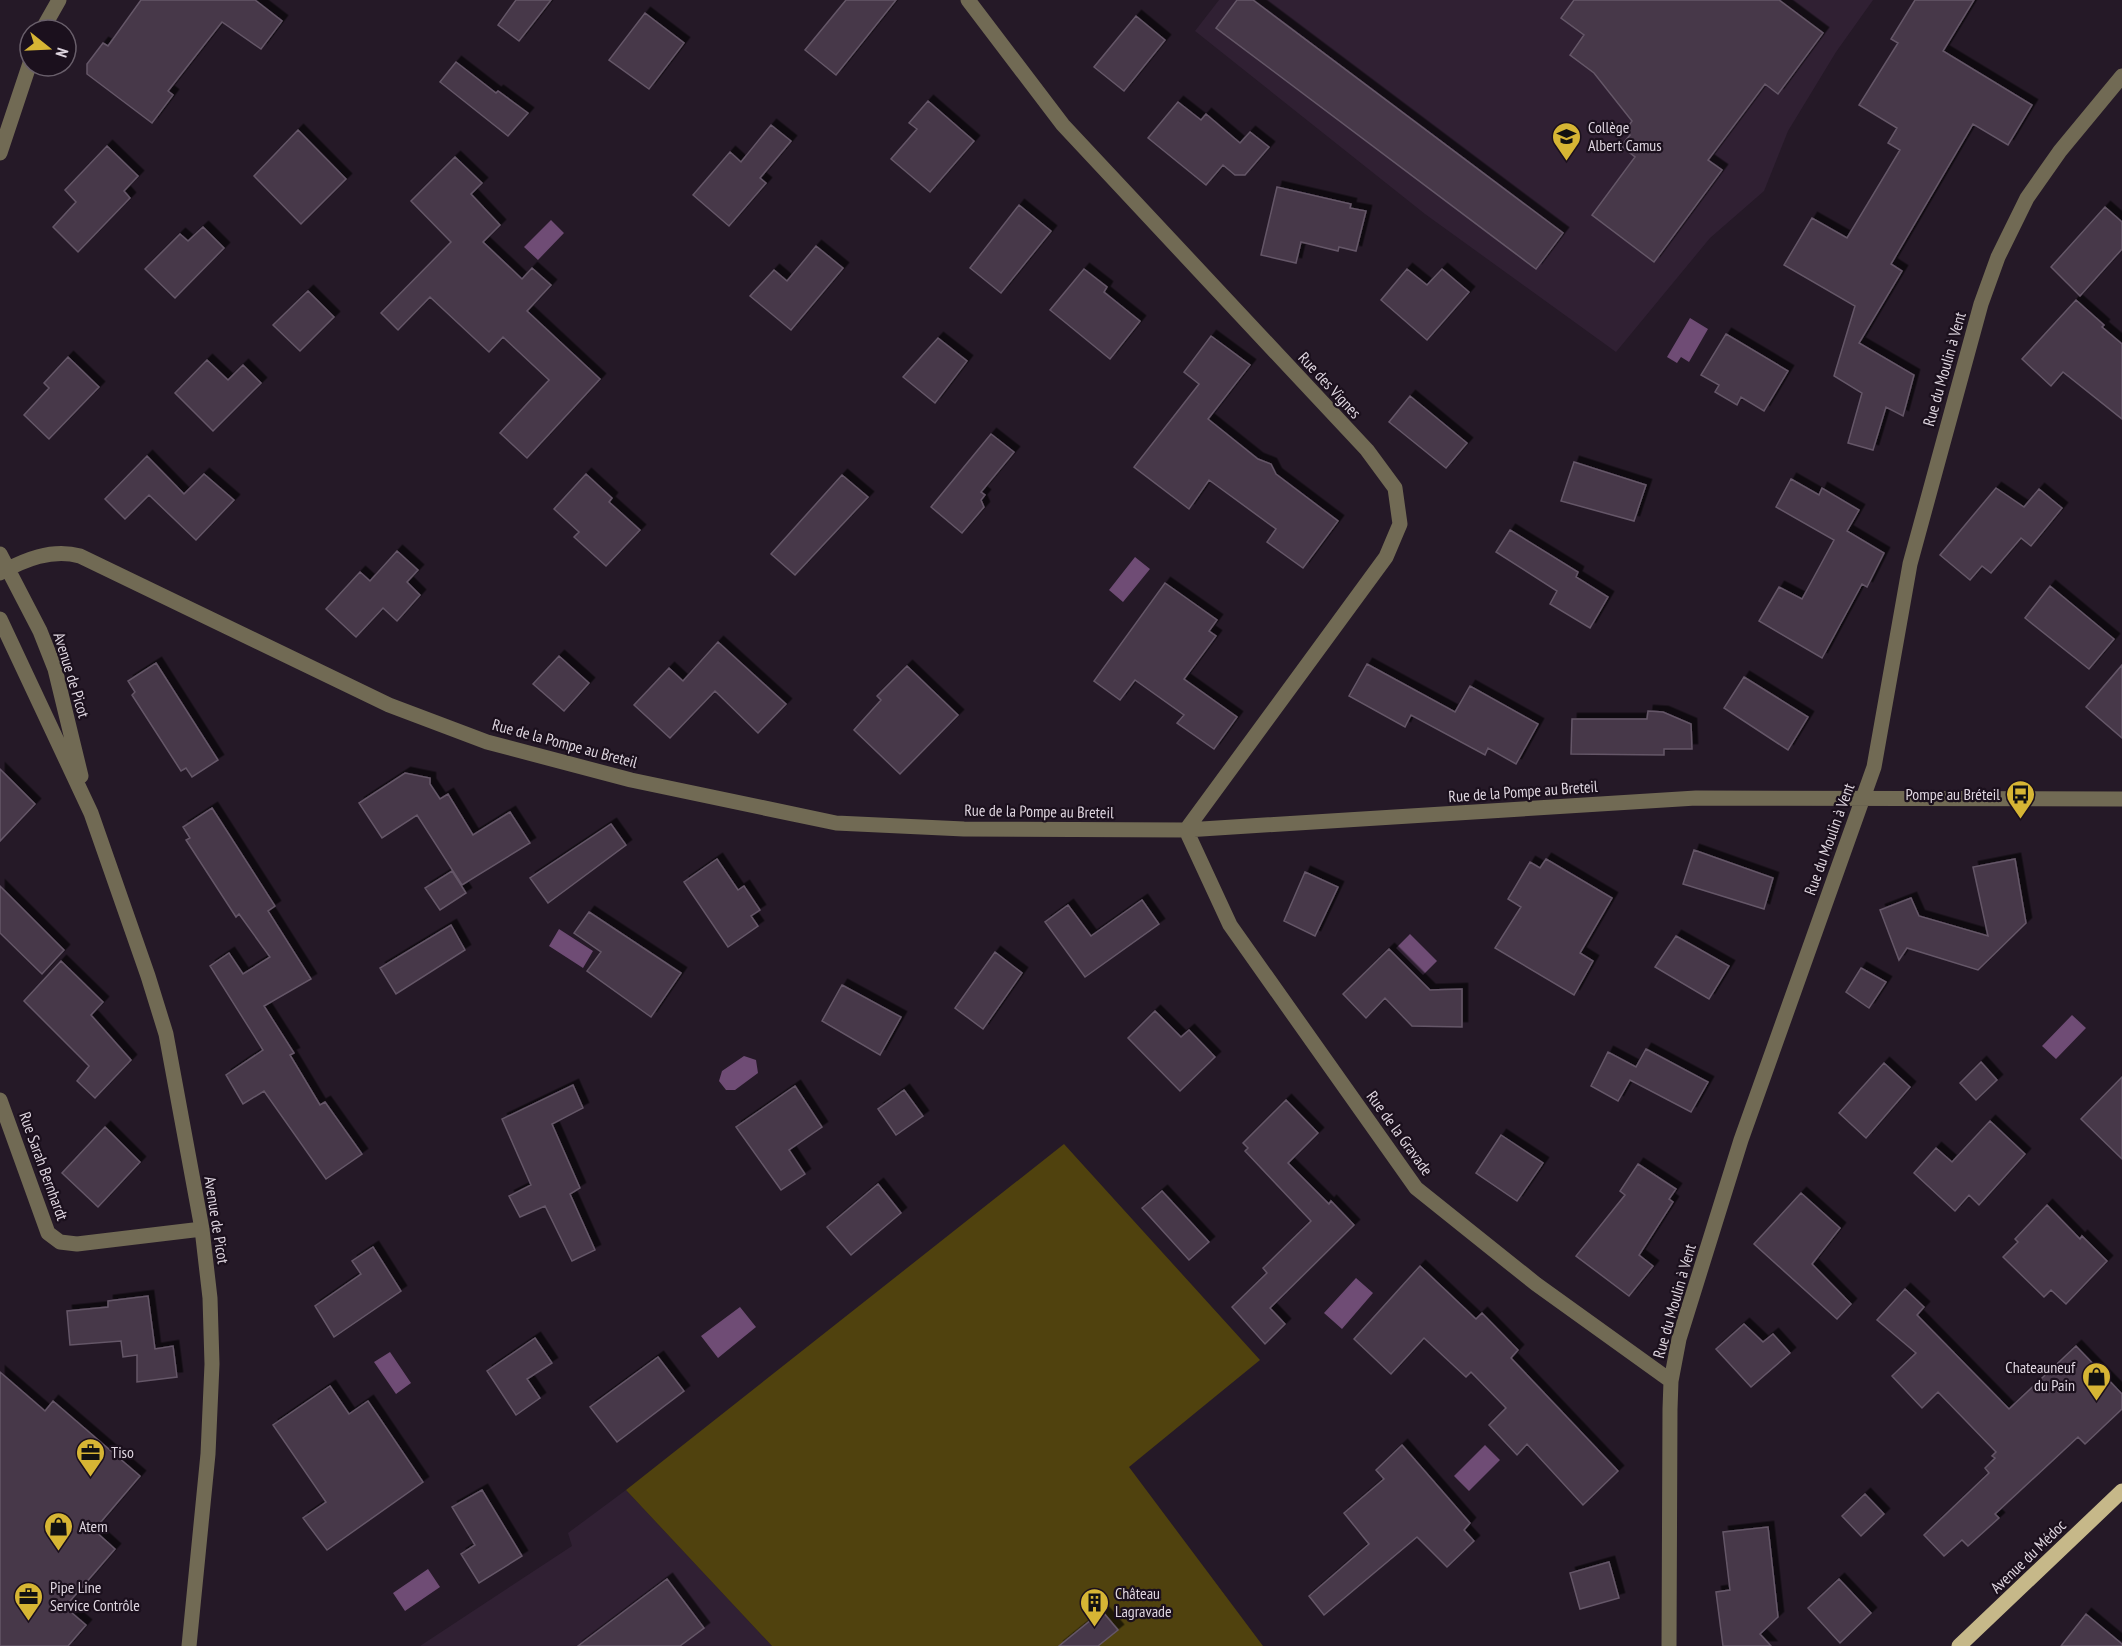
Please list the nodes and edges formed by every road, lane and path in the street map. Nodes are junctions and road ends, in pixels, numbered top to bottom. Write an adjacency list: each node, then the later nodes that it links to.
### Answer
1 (48, 0): 4 (street)
2 (59, 0): 5 (street)
3 (968, 0): 16 (street, Rue des Vignes)
4 (44, 18)
5 (48, 18)
6 (2122, 76): 8 (street, Rue du Moulin à Vent)
7 (25, 78): 9 (street)
8 (2116, 94): 13 (street, Rue du Moulin à Vent)
9 (0, 153)
10 (0, 554): 11 (street, Avenue de Picot)
11 (4, 571): 15 (street, Avenue de Picot); 16 (street, Rue de la Pompe au Breteil)
12 (0, 619): 15 (street, Avenue de Picot)
13 (1863, 799): 14 (street, Rue de la Pompe au Breteil); 16 (street, Rue de la Pompe au Breteil); 19 (street, Rue du Moulin à Vent)
14 (2122, 799)
15 (91, 813): 18 (street, Avenue de Picot)
16 (1186, 830): 19 (street, Rue de la Gravade)
17 (0, 1100): 18 (street, Rue Sarah Bernhardt)
18 (202, 1229): 21 (street, Avenue de Picot)
19 (1671, 1381): 22 (street, Rue du Moulin à Vent)
20 (2122, 1491): 23 (main road, Avenue du Médoc)
21 (189, 1646)
22 (1669, 1646)
23 (1959, 1646)

